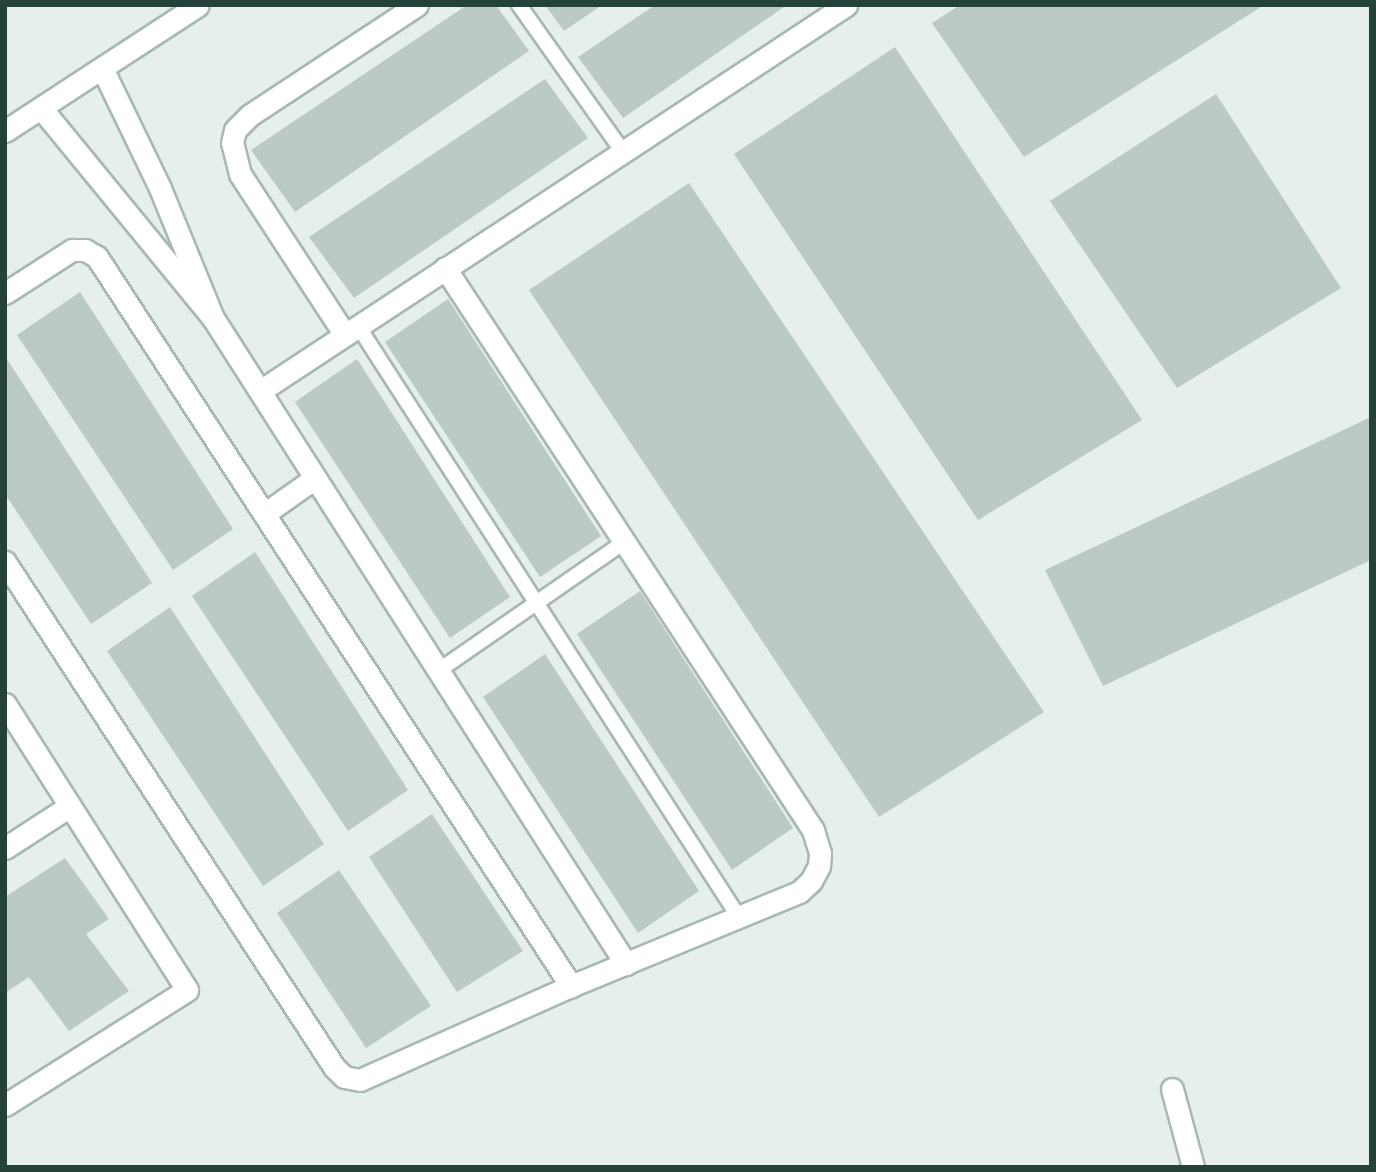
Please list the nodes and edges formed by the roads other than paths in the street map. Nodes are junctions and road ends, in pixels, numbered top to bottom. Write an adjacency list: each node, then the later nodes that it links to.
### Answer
1 (198, 5): 5 (street)
2 (417, 5): 12 (street)
3 (519, 5): 8 (lane)
4 (846, 5): 8 (street)
5 (102, 68): 6 (street); 11 (street)
6 (41, 108): 7 (street); 11 (street)
7 (5, 131)
8 (623, 152): 9 (street)
9 (445, 268): 12 (street); 16 (street)
10 (5, 293): 15 (street)
11 (214, 318): 13 (street)
12 (351, 330): 13 (street); 18 (lane)
13 (260, 391): 14 (street)
14 (316, 478): 15 (street); 19 (street)
15 (264, 514): 25 (street)
16 (624, 542): 18 (lane); 23 (street)
17 (5, 562): 25 (street)
18 (537, 602): 19 (lane); 23 (lane)
19 (438, 671): 24 (street)
20 (5, 704): 21 (street)
21 (70, 806): 22 (street); 27 (street)
22 (5, 848)
23 (740, 919): 24 (street)
24 (626, 964): 25 (street)
25 (571, 986)
26 (1172, 1089): 28 (street)
27 (5, 1105)
28 (1193, 1167)

